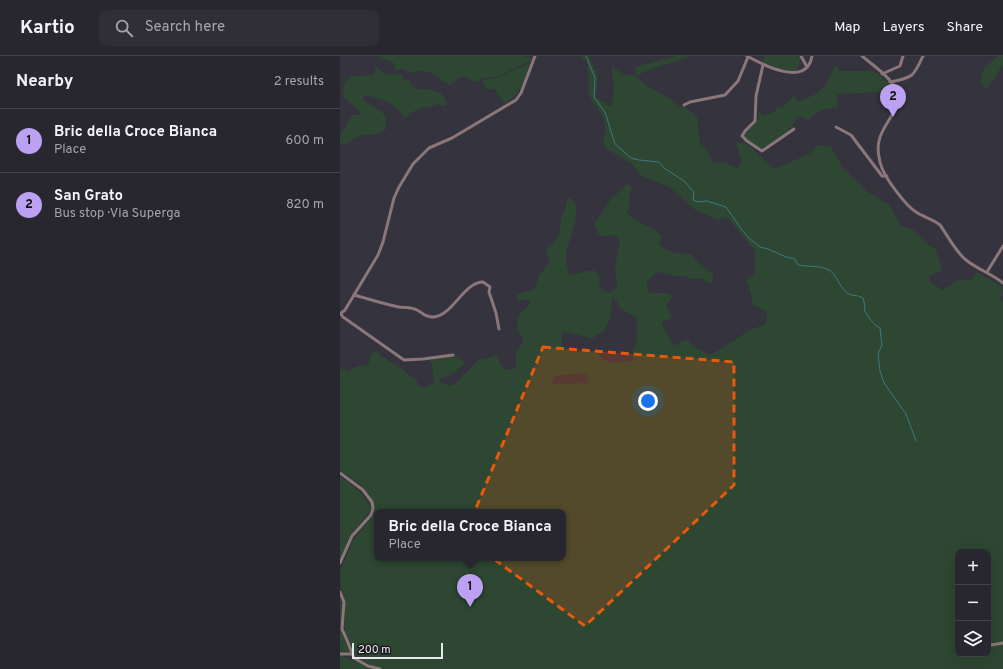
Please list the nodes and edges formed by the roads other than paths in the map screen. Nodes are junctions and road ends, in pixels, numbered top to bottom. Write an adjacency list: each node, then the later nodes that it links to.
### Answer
1 (535, 56): 19 (street)
2 (801, 56): 9 (street)
3 (812, 56): 9 (street)
4 (862, 56): 10 (street)
5 (903, 56): 10 (street)
6 (923, 56): 11 (street)
7 (748, 57): 8 (street); 12 (street)
8 (763, 65): 9 (street); 14 (street)
9 (807, 67)
10 (882, 74): 11 (street)
11 (890, 82): 15 (street)
12 (684, 105)
13 (836, 127): 15 (street)
14 (794, 130)
15 (886, 176): 17 (street)
16 (1003, 246): 17 (street)
17 (986, 272): 18 (street)
18 (1003, 283)
19 (354, 295): 20 (street); 22 (street)
20 (341, 315): 21 (street); 23 (street)
21 (340, 321)
22 (500, 329)
23 (453, 355)
24 (340, 473): 25 (street)
25 (340, 563)
26 (340, 592): 30 (street)
27 (1003, 643): 28 (street)
28 (991, 645)
29 (340, 654): 30 (street)
30 (352, 654): 31 (street)
31 (380, 669)

